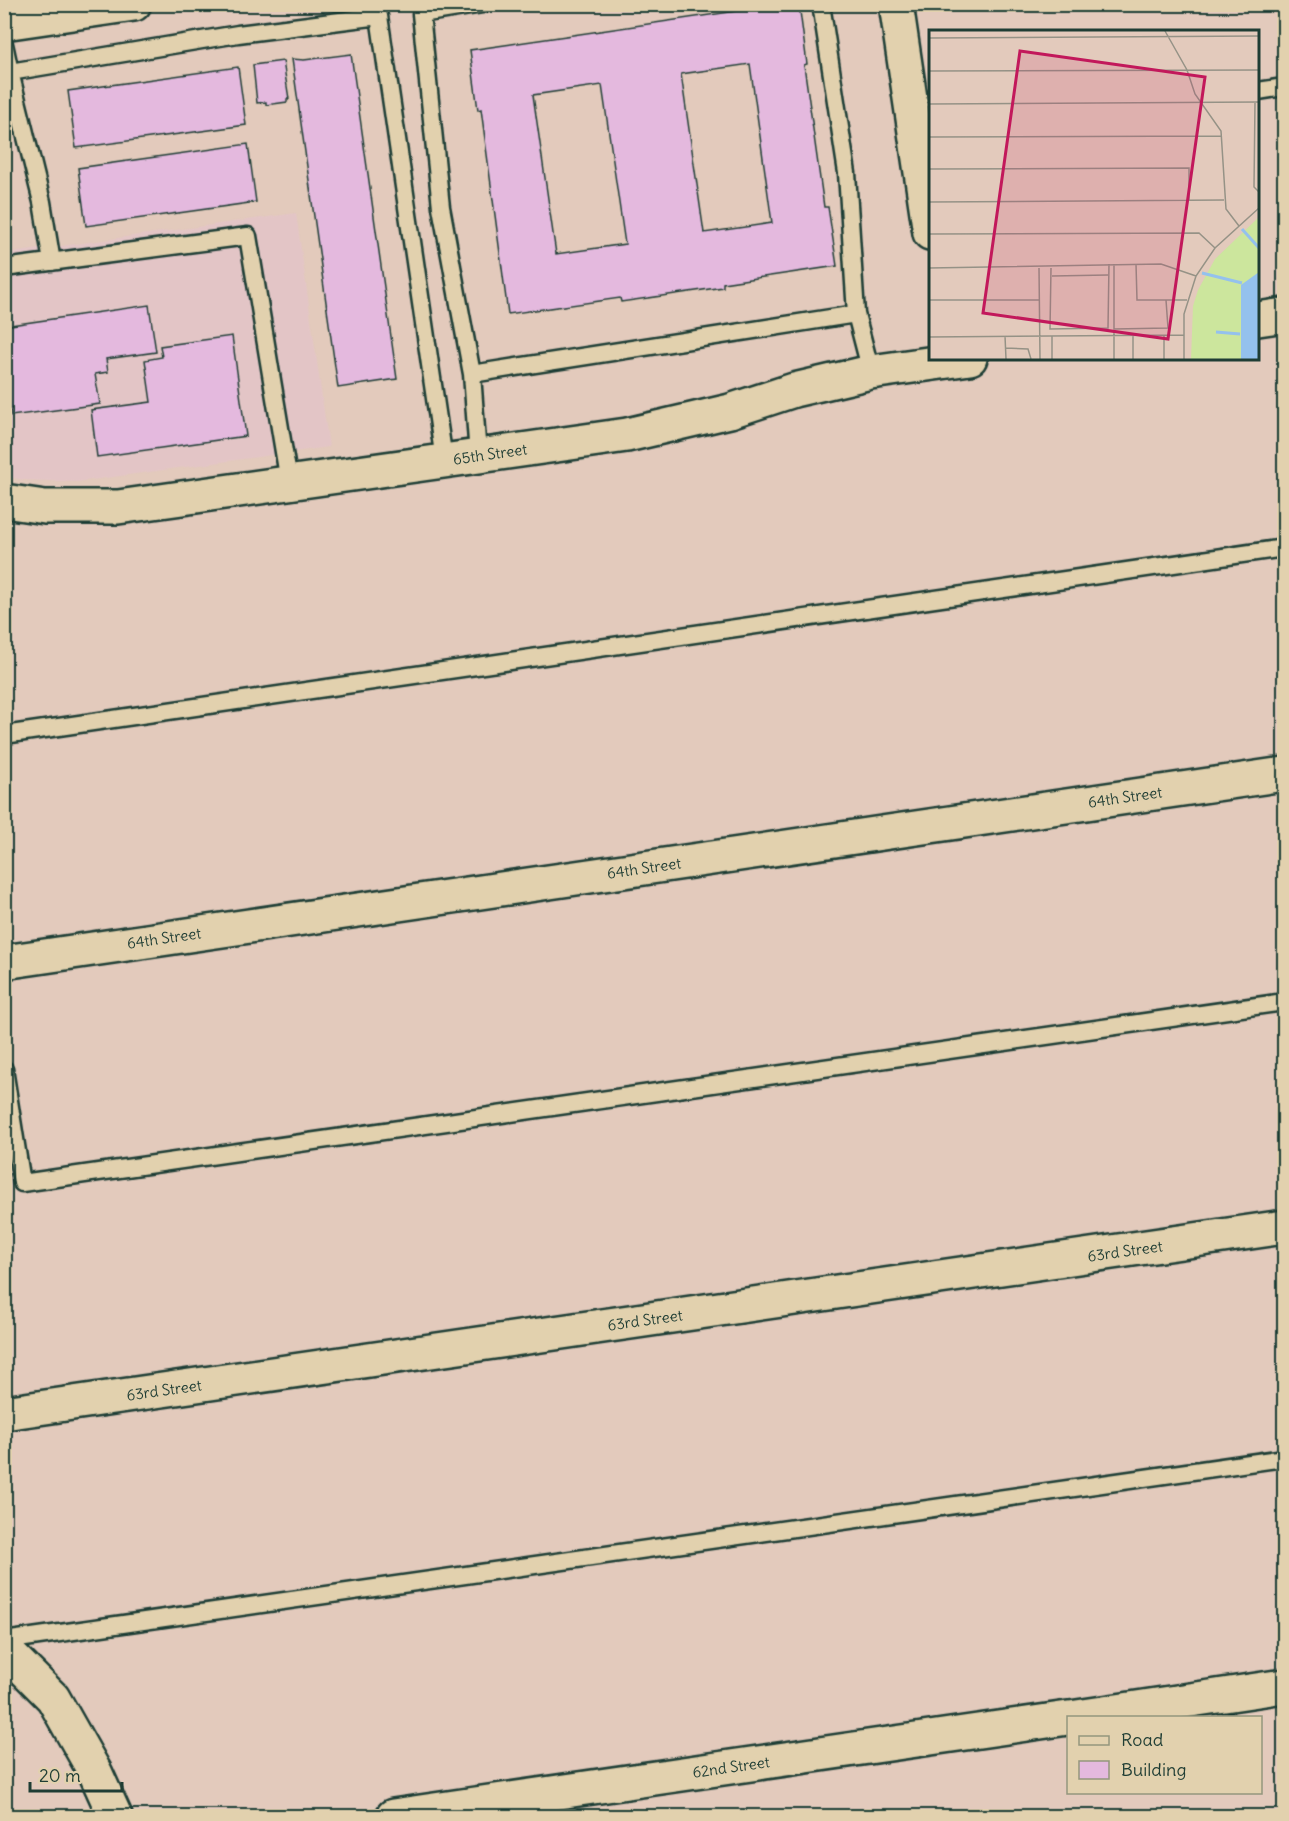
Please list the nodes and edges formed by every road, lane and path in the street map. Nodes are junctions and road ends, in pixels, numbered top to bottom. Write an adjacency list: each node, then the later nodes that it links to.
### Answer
1 (134, 4): 7 (street)
2 (483, 4): 5 (lane)
3 (821, 4): 16 (lane)
4 (896, 4): 12 (street)
5 (421, 9): 21 (lane)
6 (378, 10): 9 (lane); 23 (lane)
7 (20, 16)
8 (4, 44): 9 (lane)
9 (10, 72): 14 (lane)
10 (1284, 87): 11 (lane)
11 (1259, 91)
12 (923, 137): 13 (street)
13 (929, 218)
14 (52, 262): 15 (lane); 24 (lane)
15 (4, 268)
16 (856, 314): 20 (lane); 21 (lane)
17 (1284, 315): 18 (street)
18 (1259, 319)
19 (950, 360): 20 (street, 65th Street)
20 (871, 372): 22 (street, 65th Street)
21 (472, 374): 22 (lane)
22 (478, 456): 23 (street, 65th Street)
23 (444, 460): 24 (street, 65th Street)
24 (289, 482): 25 (street, 65th Street)
25 (4, 501)
26 (1284, 548): 27 (lane)
27 (4, 735)
28 (1284, 774): 29 (street, 64th Street)
29 (4, 962)
30 (1284, 1002): 31 (lane)
31 (4, 1069)
32 (1284, 1227): 33 (street, 63rd Street)
33 (4, 1413)
34 (1284, 1458): 35 (lane)
35 (4, 1641)
36 (4, 1649): 40 (street)
37 (1284, 1686): 38 (street, 62nd Street)
38 (1082, 1716)
39 (1067, 1718): 41 (street, 62nd Street)
40 (115, 1816)
41 (393, 1816)

